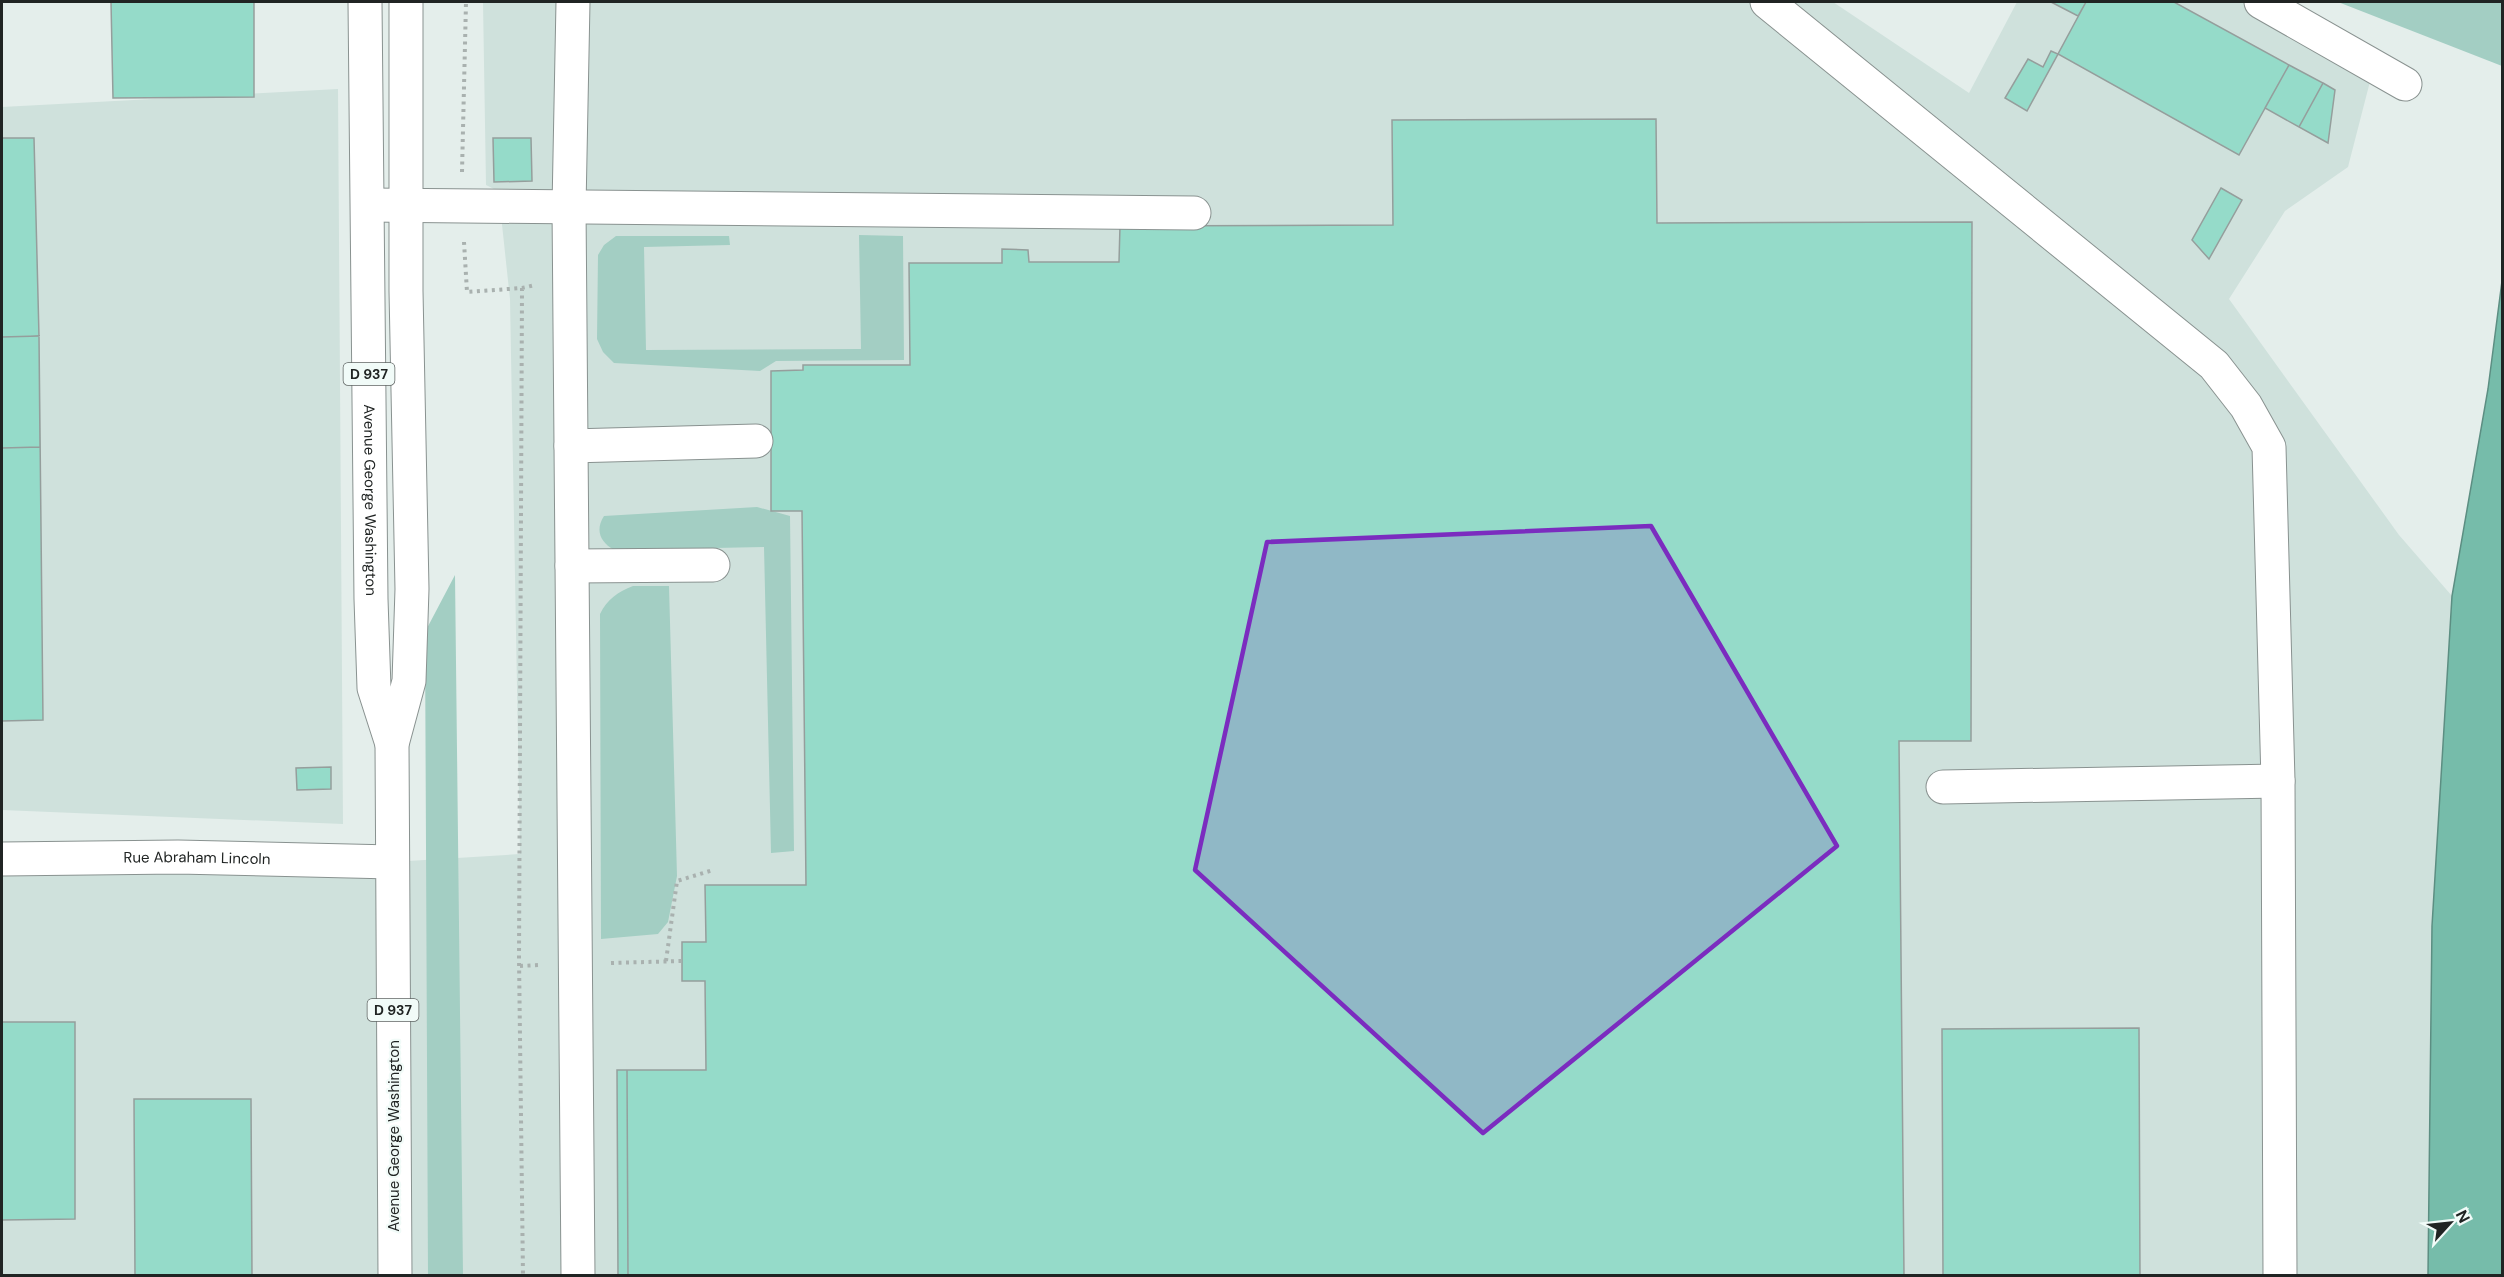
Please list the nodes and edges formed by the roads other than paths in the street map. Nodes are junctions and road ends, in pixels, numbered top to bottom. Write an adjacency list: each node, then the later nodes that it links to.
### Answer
1 (365, 2): 7 (main road, Avenue George Washington / D 937)
2 (406, 2): 8 (main road, Avenue George Washington / D 937)
3 (573, 2): 9 (main road)
4 (1767, 2): 16 (main road)
5 (2261, 2): 6 (main road)
6 (2405, 84)
7 (368, 205): 8 (main road); 15 (main road, Avenue George Washington / D 937)
8 (406, 206): 9 (main road); 15 (main road, Avenue George Washington / D 937)
9 (569, 207): 10 (main road); 12 (main road)
10 (1194, 213)
11 (756, 441): 12 (main road)
12 (571, 446): 14 (main road)
13 (713, 565): 14 (main road)
14 (572, 566): 21 (main road)
15 (392, 744): 19 (main road, Avenue George Washington / D 937)
16 (2278, 782): 17 (main road); 22 (main road)
17 (1943, 788)
18 (2, 859): 19 (main road, Rue Abraham Lincoln)
19 (392, 862): 20 (main road, Avenue George Washington / D 937)
20 (395, 1275)
21 (578, 1275)
22 (2280, 1275)

